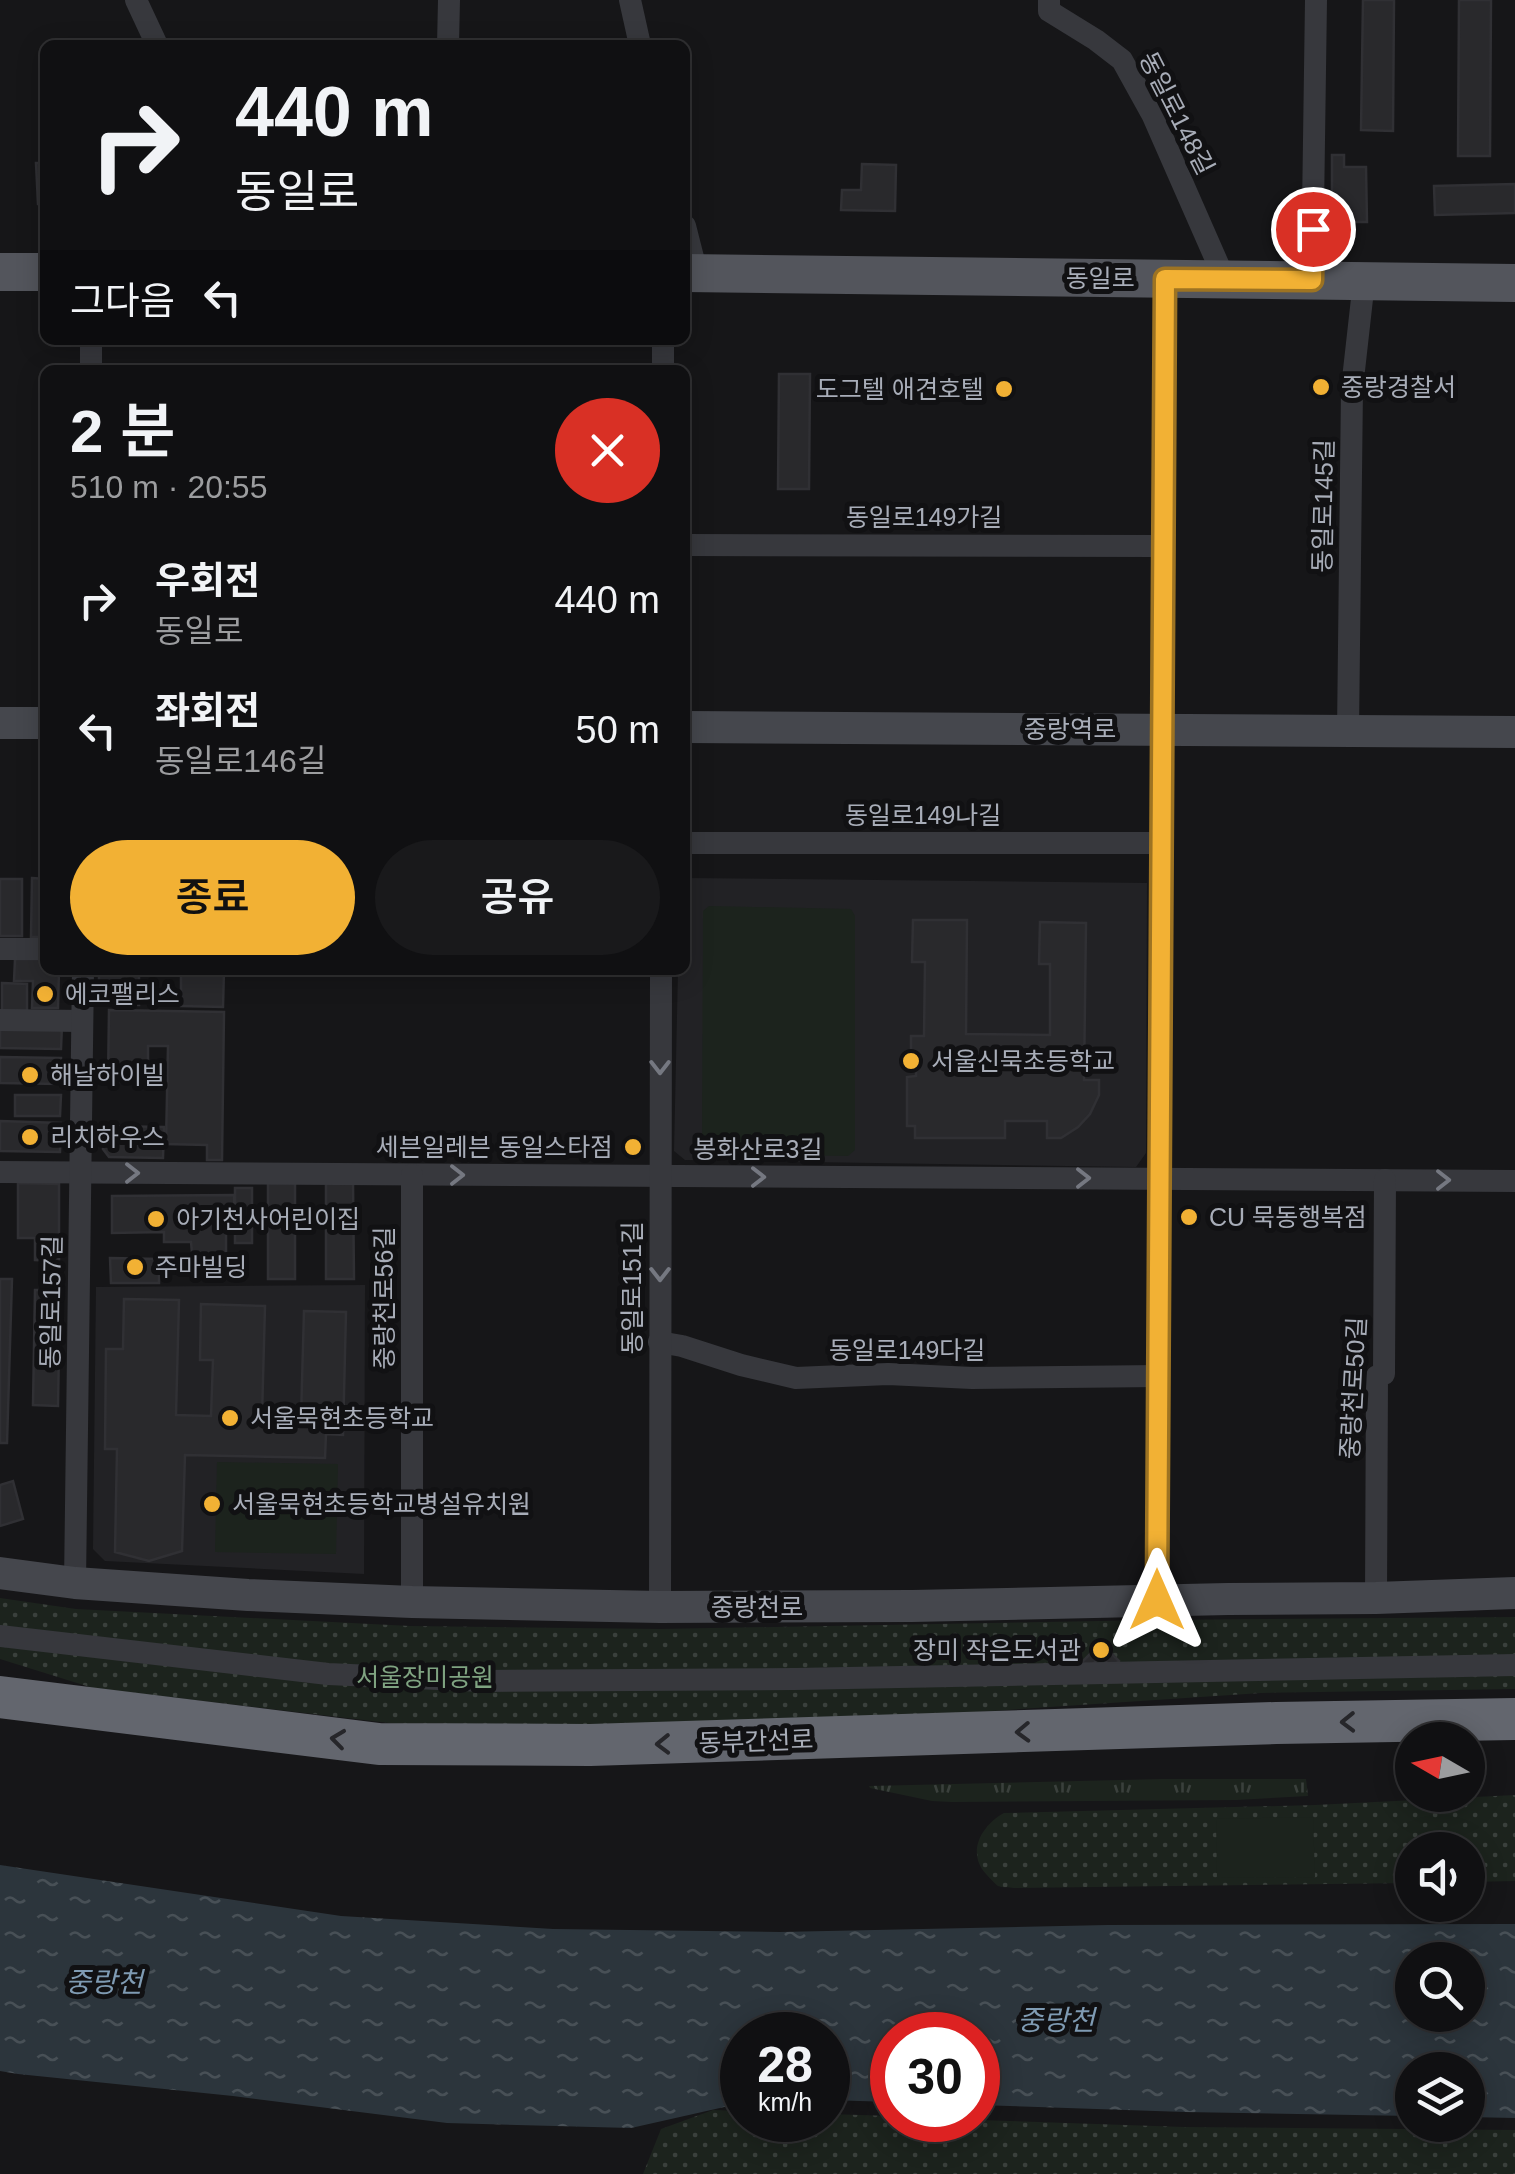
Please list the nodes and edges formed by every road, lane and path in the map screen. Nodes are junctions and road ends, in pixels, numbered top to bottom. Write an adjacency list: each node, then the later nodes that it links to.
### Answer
1 (136, 0): 6 (street)
2 (449, 0): 7 (street)
3 (630, 0): 8 (street)
4 (1049, 0): 13 (street, 동일로148길)
5 (1316, 0): 14 (street)
6 (155, 40)
7 (448, 40)
8 (639, 40)
9 (0, 272): 10 (main road)
10 (40, 272)
11 (691, 273): 12 (main road, 동일로)
12 (1165, 279): 13 (main road, 동일로); 18 (street)
13 (1225, 280): 14 (main road, 동일로)
14 (1312, 280): 15 (main road, 동일로)
15 (1364, 281): 16 (main road, 동일로); 23 (street, 동일로145길)
16 (1515, 283)
17 (690, 545): 18 (street, 동일로149가길)
18 (1163, 546): 22 (street)
19 (0, 723): 20 (main road)
20 (40, 723)
21 (690, 728): 22 (main road, 중랑역로)
22 (1162, 730): 23 (main road, 중랑역로); 26 (street)
23 (1348, 732): 24 (main road, 중랑역로)
24 (1515, 732)
25 (690, 843): 26 (street, 동일로149나길)
26 (1162, 843): 37 (street)
27 (0, 949): 28 (street)
28 (40, 949)
29 (83, 975): 32 (street, 동일로157길)
30 (661, 975): 36 (street, 동일로151길, one-way to 36)
31 (0, 1020): 32 (street)
32 (82, 1021): 34 (street, 동일로157길)
33 (0, 1172): 34 (street, 봉화산로3길)
34 (80, 1173): 35 (street, 봉화산로3길, one-way to 35); 43 (street, 동일로157길)
35 (412, 1175): 36 (street, 봉화산로3길, one-way to 36); 47 (street, 중랑천로56길)
36 (660, 1176): 37 (street, 봉화산로3길, one-way to 37); 40 (street, 동일로151길, one-way to 40)
37 (1160, 1179): 38 (street, 봉화산로3길); 41 (street)
38 (1386, 1180): 39 (street, 봉화산로3길, one-way to 39); 45 (street, 중랑천로50길)
39 (1515, 1181)
40 (660, 1342): 41 (street, 동일로149다길); 48 (street, 동일로151길)
41 (1159, 1376): 46 (street)
42 (0, 1573): 43 (main road, 중랑천로)
43 (75, 1584): 47 (main road, 중랑천로)
44 (1515, 1593): 45 (main road, 중랑천로)
45 (1376, 1598): 46 (main road, 중랑천로)
46 (1157, 1600): 48 (main road, 중랑천로)
47 (412, 1602): 48 (main road, 중랑천로)
48 (660, 1607)
49 (0, 1636): 50 (street)
50 (1515, 1666)
51 (0, 1667): 53 (highway)
52 (0, 1697): 53 (highway, 동부간선로)
53 (158, 1716): 54 (highway, 동부간선로, one-way to 53)
54 (1515, 1720)

